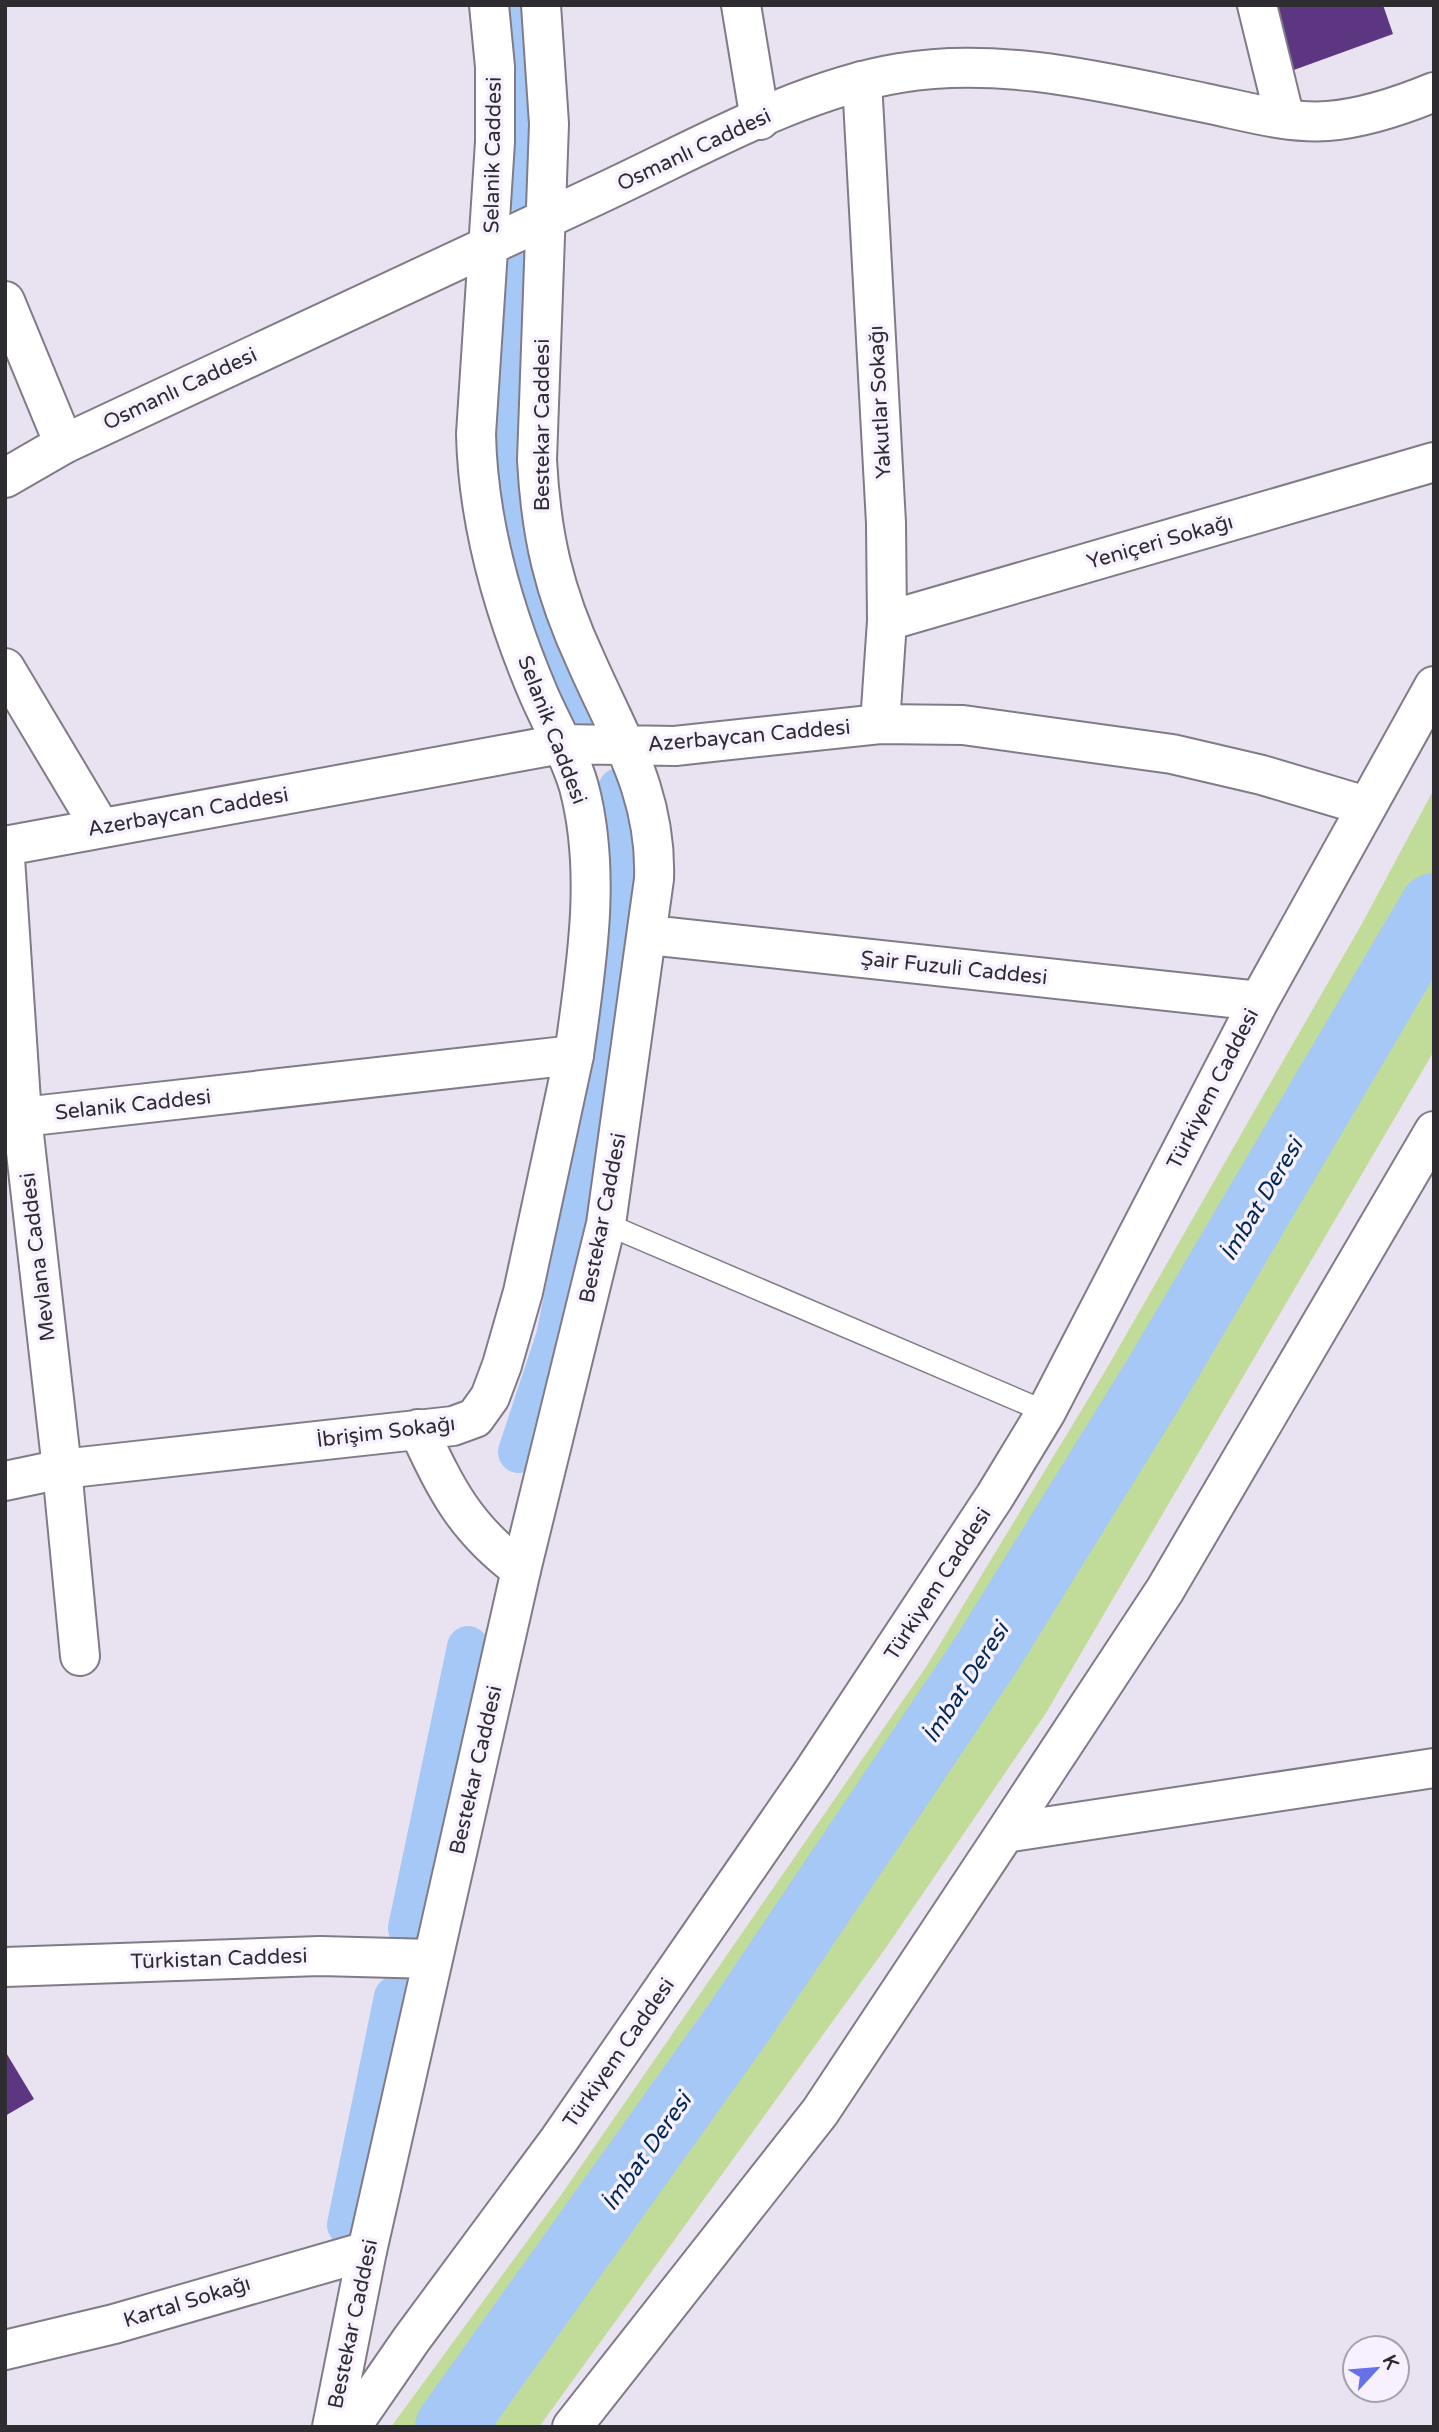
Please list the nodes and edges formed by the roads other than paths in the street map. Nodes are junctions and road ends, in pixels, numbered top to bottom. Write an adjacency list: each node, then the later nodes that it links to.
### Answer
1 (489, 5): 10 (street, Selanik Caddesi)
2 (541, 5): 9 (street, Bestekar Caddesi)
3 (741, 5): 8 (street)
4 (1257, 5): 7 (street)
5 (862, 81): 7 (street, Osmanlı Caddesi); 8 (street, Osmanlı Caddesi); 15 (street, Yakutlar Sokağı)
6 (1434, 92): 7 (street, Osmanlı Caddesi)
7 (1285, 119)
8 (760, 120): 9 (street, Osmanlı Caddesi)
9 (547, 218): 10 (street, Osmanlı Caddesi); 20 (street, Bestekar Caddesi)
10 (491, 243): 12 (street, Osmanlı Caddesi); 19 (street, Selanik Caddesi)
11 (5, 301): 12 (street)
12 (64, 444): 14 (street, Osmanlı Caddesi)
13 (1434, 462): 15 (street, Yeniçeri Sokağı)
14 (5, 478)
15 (887, 621): 18 (street, Yakutlar Sokağı)
16 (5, 668): 22 (street)
17 (1434, 686): 21 (street, Türkiyem Caddesi)
18 (880, 724): 20 (street, Azerbaycan Caddesi); 21 (street, Azerbaycan Caddesi)
19 (561, 744): 20 (street, Azerbaycan Caddesi); 22 (street, Azerbaycan Caddesi); 27 (street, Selanik Caddesi)
20 (627, 746): 25 (street, Bestekar Caddesi)
21 (1366, 806): 26 (street, Türkiyem Caddesi)
22 (100, 827): 23 (street, Azerbaycan Caddesi)
23 (5, 846)
24 (5, 858): 28 (street, Mevlana Caddesi)
25 (649, 936): 26 (street, Şair Fuzuli Caddesi); 30 (street, Bestekar Caddesi)
26 (1259, 1001): 31 (street, Türkiyem Caddesi)
27 (574, 1055): 28 (street, Selanik Caddesi); 32 (street, İbrişim Sokağı)
28 (13, 1118): 33 (street, Mevlana Caddesi)
29 (1434, 1131): 38 (street)
30 (606, 1224): 31 (lane); 35 (street, Bestekar Caddesi)
31 (1046, 1412): 44 (street, Türkiyem Caddesi)
32 (418, 1429): 33 (street, İbrişim Sokağı); 35 (street)
33 (62, 1469): 34 (street, İbrişim Sokağı); 36 (street, Mevlana Caddesi)
34 (5, 1481)
35 (522, 1570): 39 (street, Bestekar Caddesi)
36 (80, 1656)
37 (1434, 1768): 38 (street)
38 (1005, 1833): 45 (street)
39 (433, 1959): 40 (street, Türkistan Caddesi); 41 (street, Bestekar Caddesi)
40 (5, 1967)
41 (367, 2251): 42 (street, Kartal Sokağı); 43 (street, Bestekar Caddesi)
42 (5, 2350)
43 (332, 2427)
44 (351, 2427)
45 (572, 2427)

